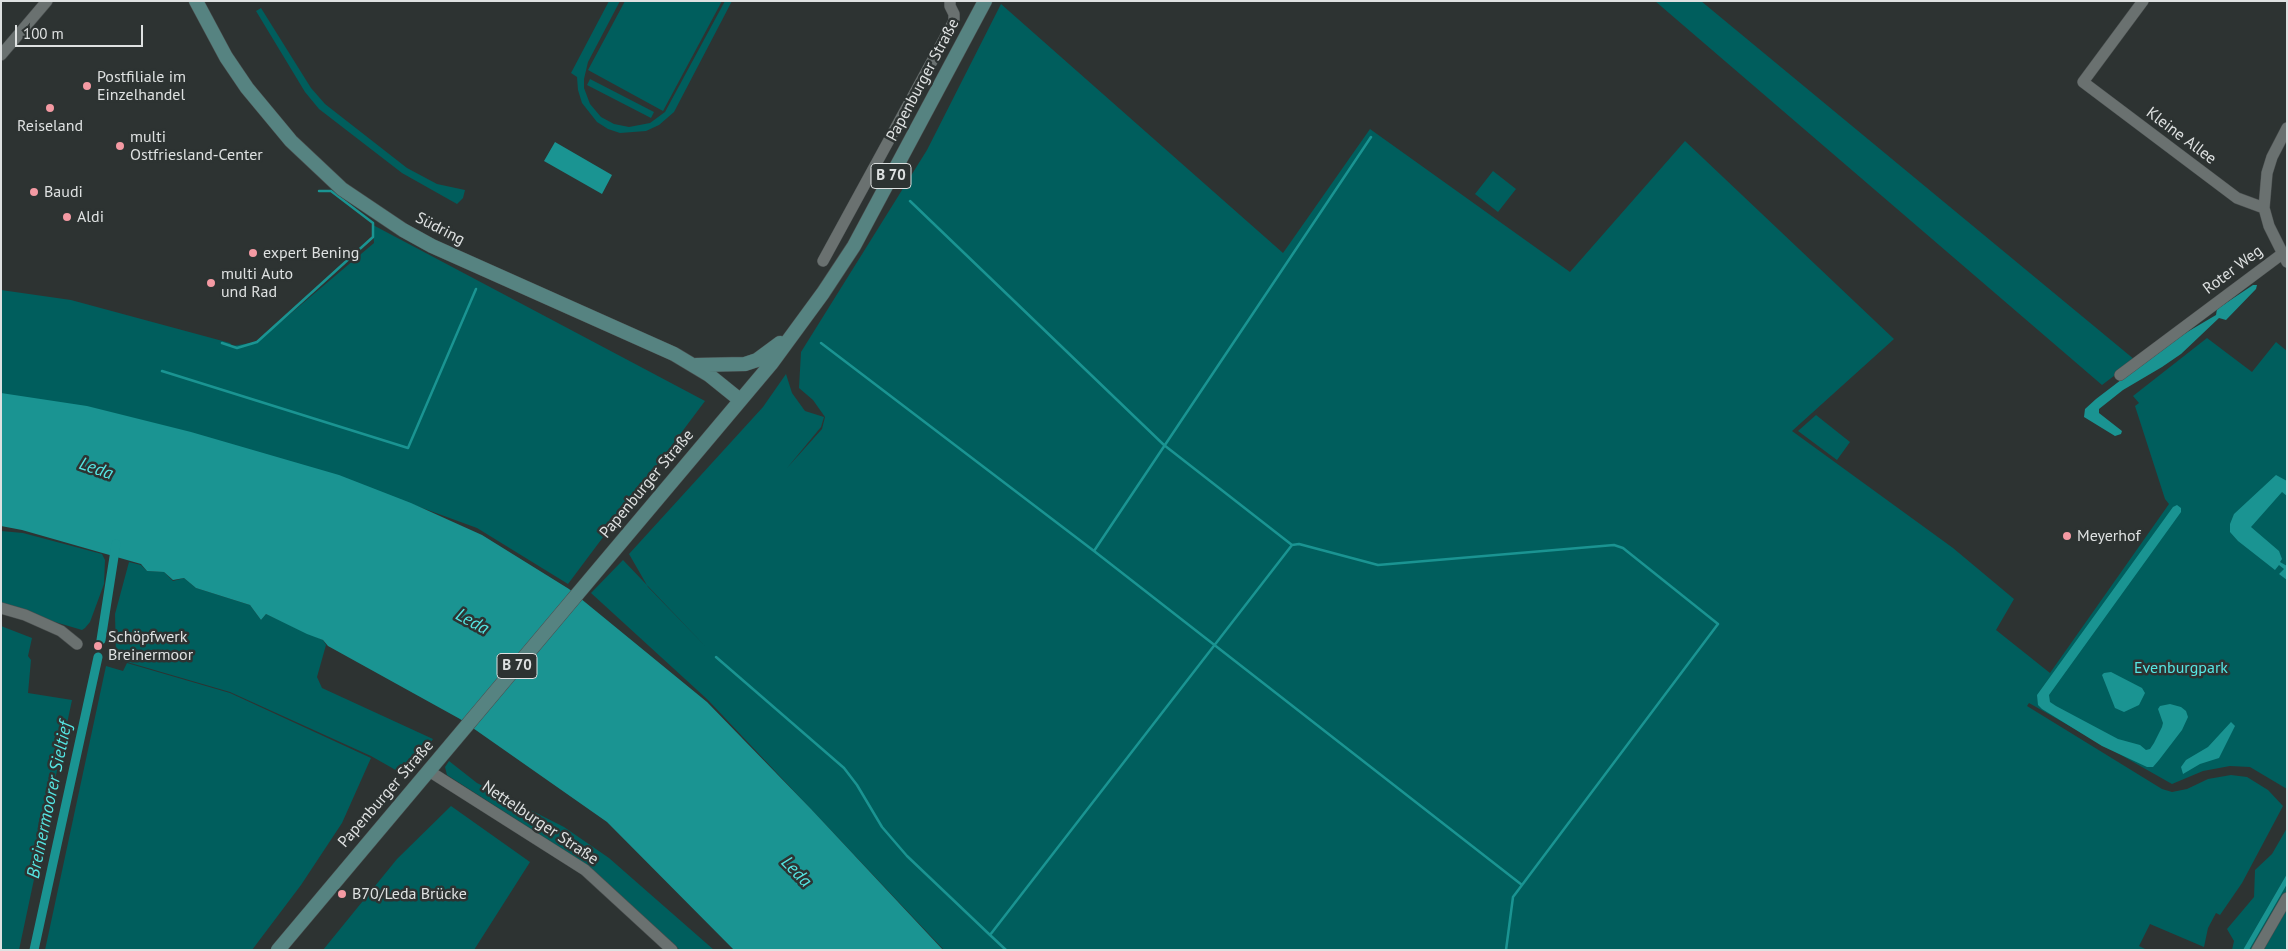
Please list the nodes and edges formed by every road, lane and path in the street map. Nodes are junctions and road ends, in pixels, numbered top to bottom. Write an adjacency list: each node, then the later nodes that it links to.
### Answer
1 (47, 1): 6 (street)
2 (196, 1): 12 (main road, Südring)
3 (950, 1): 10 (street)
4 (985, 1): 11 (main road, Papenburger Straße / B 70)
5 (2143, 1): 8 (street, Kleine Allee)
6 (1, 55)
7 (2287, 128): 8 (street, Roter Weg)
8 (2264, 208): 9 (street, Roter Weg)
9 (2283, 250): 13 (street, Roter Weg)
10 (823, 261)
11 (792, 335): 12 (main road); 14 (main road, Papenburger Straße / B 70)
12 (692, 365): 14 (main road, Südring)
13 (2120, 375)
14 (740, 400): 17 (main road, Papenburger Straße / B 70)
15 (1, 608): 16 (street)
16 (77, 644)
17 (429, 771): 19 (main road, Papenburger Straße / B 70); 20 (street, Nettelburger Straße)
18 (2287, 898): 21 (street)
19 (278, 950)
20 (672, 950)
21 (2257, 950)

